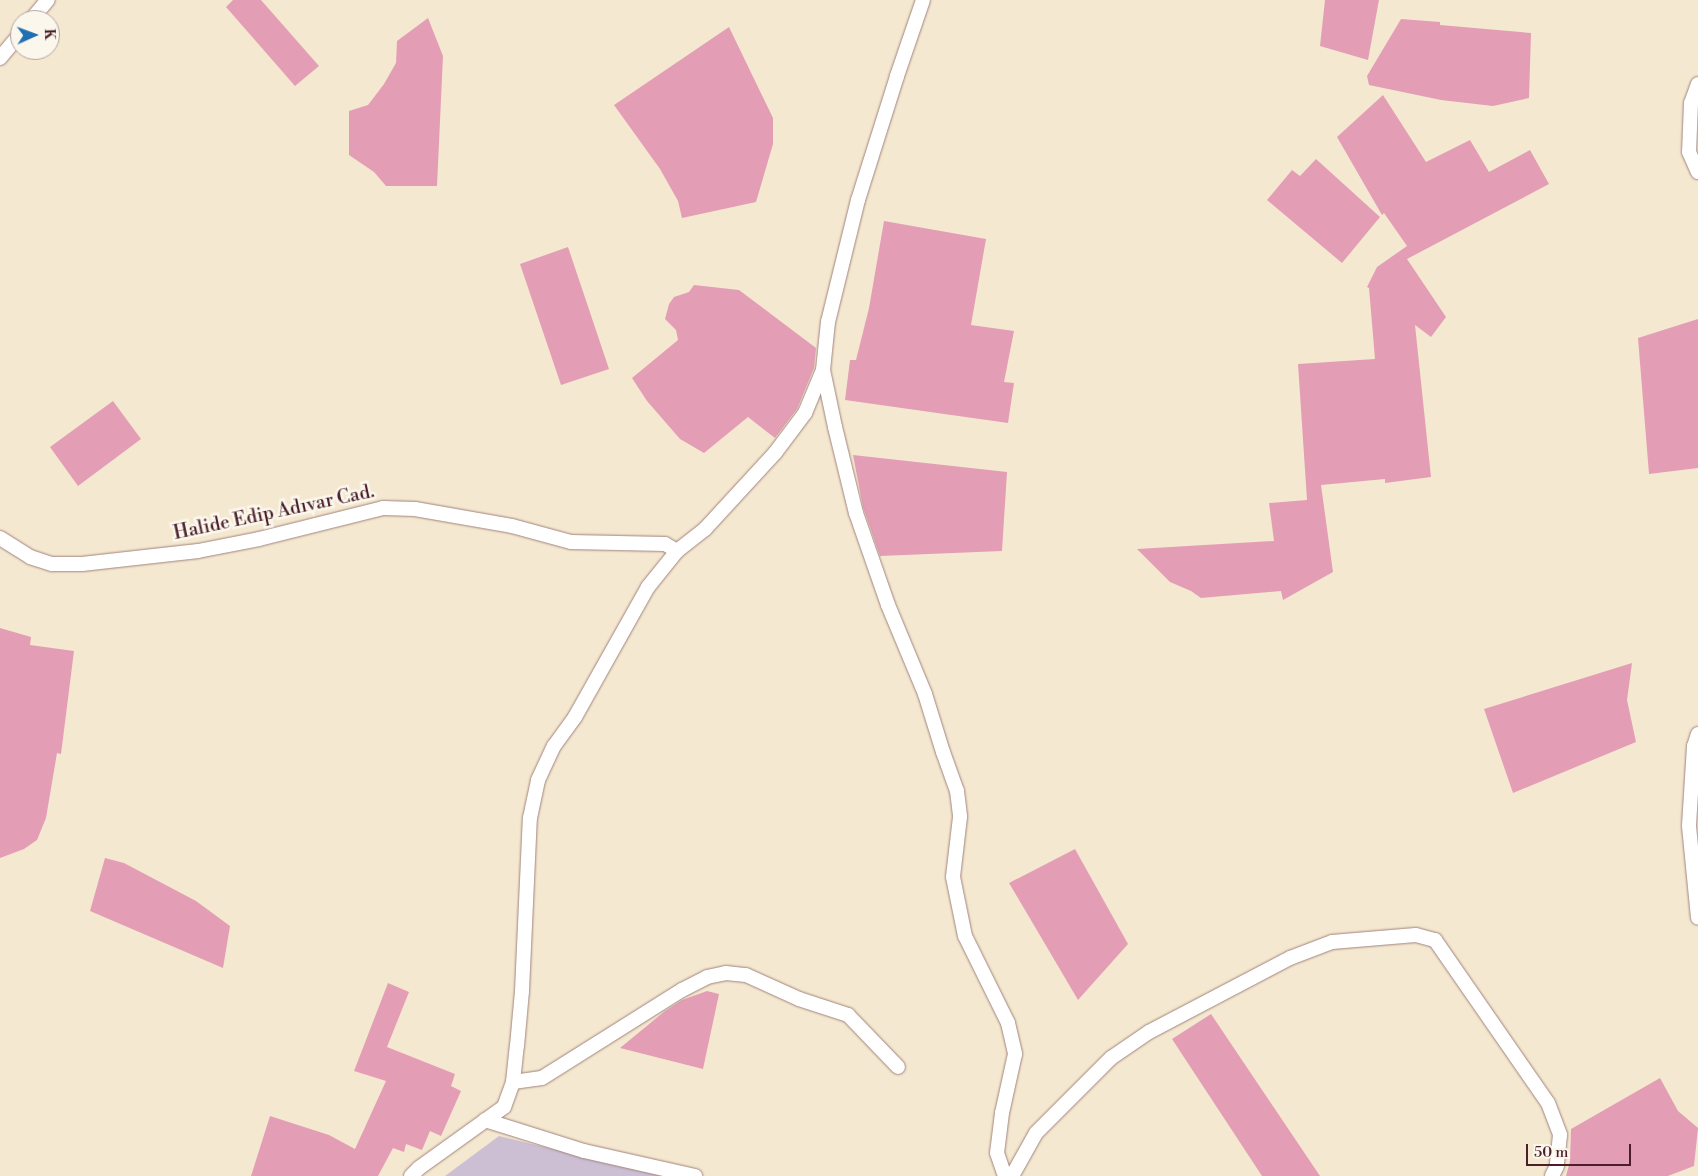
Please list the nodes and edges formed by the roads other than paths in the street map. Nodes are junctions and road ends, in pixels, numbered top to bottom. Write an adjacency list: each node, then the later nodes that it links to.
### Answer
1 (48, 0): 3 (street)
2 (923, 0): 8 (street)
3 (40, 10)
4 (10, 46): 5 (street)
5 (0, 58)
6 (1698, 84): 7 (street)
7 (1698, 172)
8 (824, 370): 10 (street); 18 (street)
9 (0, 538): 10 (street, Halide Edip Adıvar Cad.)
10 (677, 551): 14 (street)
11 (1698, 734): 12 (street)
12 (1698, 918)
13 (898, 1067): 14 (street)
14 (513, 1082): 15 (street)
15 (485, 1120): 16 (street); 17 (street)
16 (411, 1176)
17 (695, 1176)
18 (1005, 1176)
19 (1012, 1176): 20 (street)
20 (1552, 1176)

